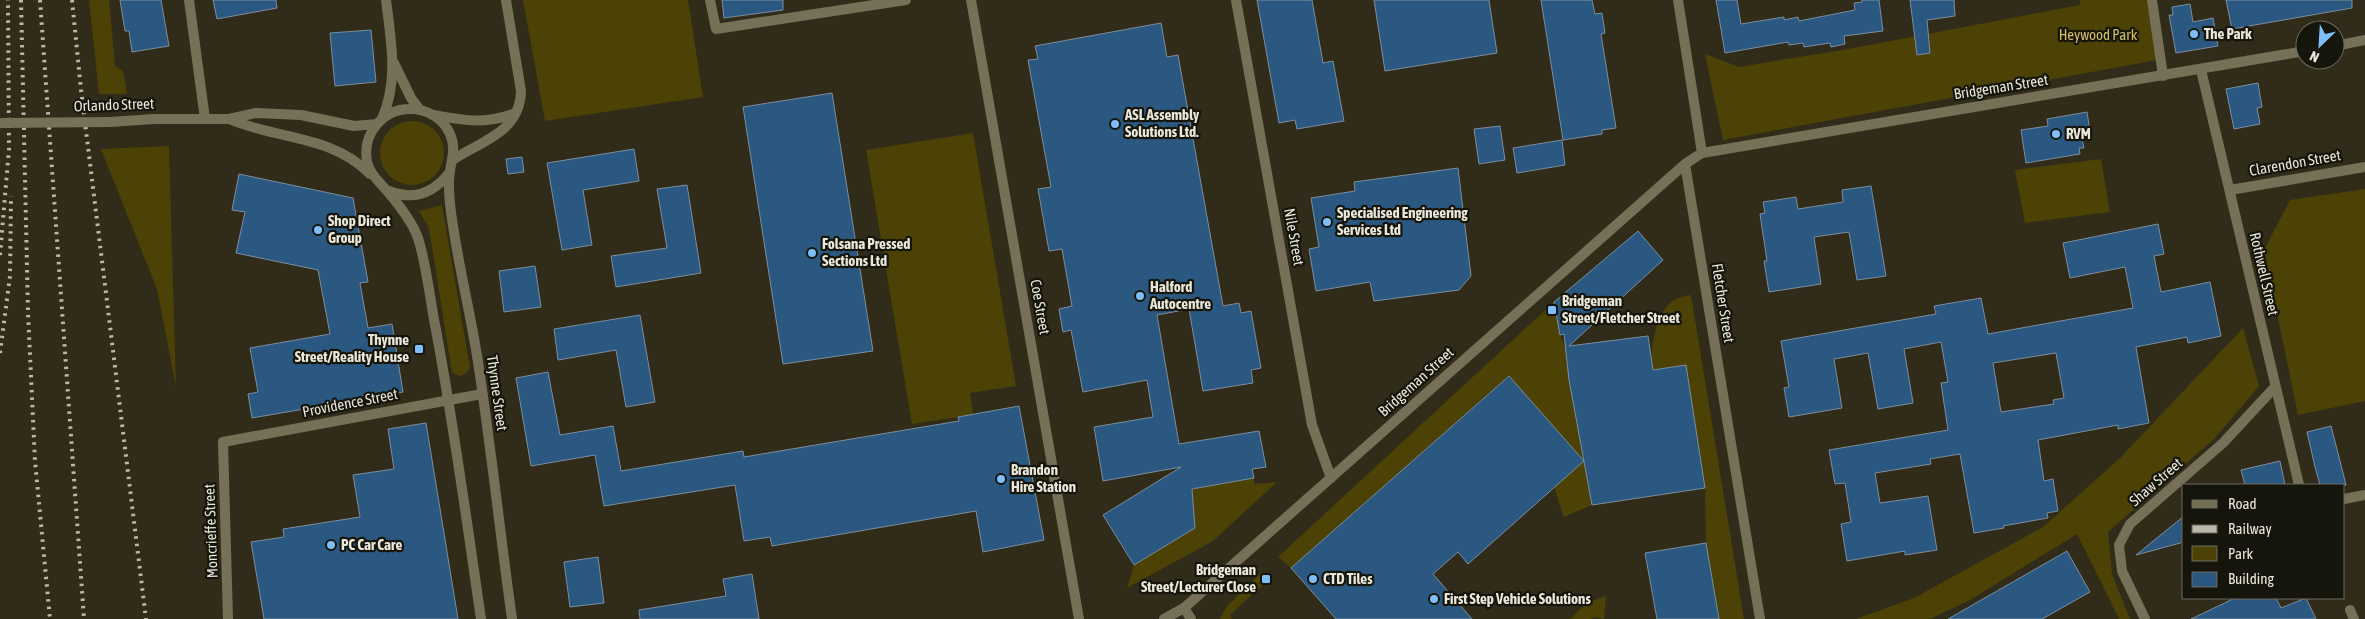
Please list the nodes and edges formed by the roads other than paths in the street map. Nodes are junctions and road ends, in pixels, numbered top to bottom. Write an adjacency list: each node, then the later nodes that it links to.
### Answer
1 (189, 0): 19 (street)
2 (386, 0): 13 (street, Thynne Street)
3 (506, 0): 17 (street)
4 (710, 0): 5 (street)
5 (906, 0)
6 (971, 0): 43 (street, Coe Street)
7 (1236, 0): 35 (street, Nile Street)
8 (1678, 0): 23 (street)
9 (2152, 0): 15 (street)
10 (2365, 40): 11 (street)
11 (2345, 44)
12 (2295, 53): 14 (street, Bridgeman Street)
13 (394, 64): 16 (street, Thynne Street); 22 (street, Thynne Street)
14 (2201, 70): 15 (street, Bridgeman Street); 30 (street, Rothwell Street)
15 (2163, 76): 23 (street, Bridgeman Street)
16 (420, 110): 18 (street, Thynne Street); 22 (street, Thynne Street)
17 (513, 114): 18 (street); 24 (street)
18 (433, 115): 24 (street, Thynne Street)
19 (206, 119): 20 (street, Orlando Street); 21 (street, Orlando Street, bridge)
20 (230, 119): 22 (street, Orlando Street); 28 (street, Orlando Street)
21 (0, 122)
22 (379, 122): 28 (street, Thynne Street)
23 (1702, 153): 25 (street)
24 (454, 159): 27 (street, Thynne Street)
25 (1685, 164): 35 (street, Bridgeman Street); 46 (street, Fletcher Street)
26 (2365, 167): 30 (street, Clarendon Street)
27 (450, 172): 29 (street, Thynne Street); 32 (street, Thynne Street)
28 (375, 180): 29 (street, Thynne Street)
29 (386, 190): 33 (street, Thynne Street)
30 (2230, 190): 31 (street, Rothwell Street)
31 (2274, 388): 36 (street, Rothwell Street); 47 (street, Shaw Street)
32 (482, 394): 33 (street, Providence Street); 42 (street, Thynne Street)
33 (449, 400): 34 (street, Providence Street); 41 (street, Thynne Street)
34 (223, 442): 40 (street, Moncrieffe Street)
35 (1331, 478): 39 (street, Bridgeman Street)
36 (2299, 484)
37 (2365, 494): 38 (street)
38 (2345, 499)
39 (1184, 608): 44 (street, Bridgeman Street); 45 (street)
40 (228, 619)
41 (481, 619)
42 (512, 619)
43 (1079, 619)
44 (1164, 619)
45 (1191, 619)
46 (1760, 619)
47 (2145, 619)

